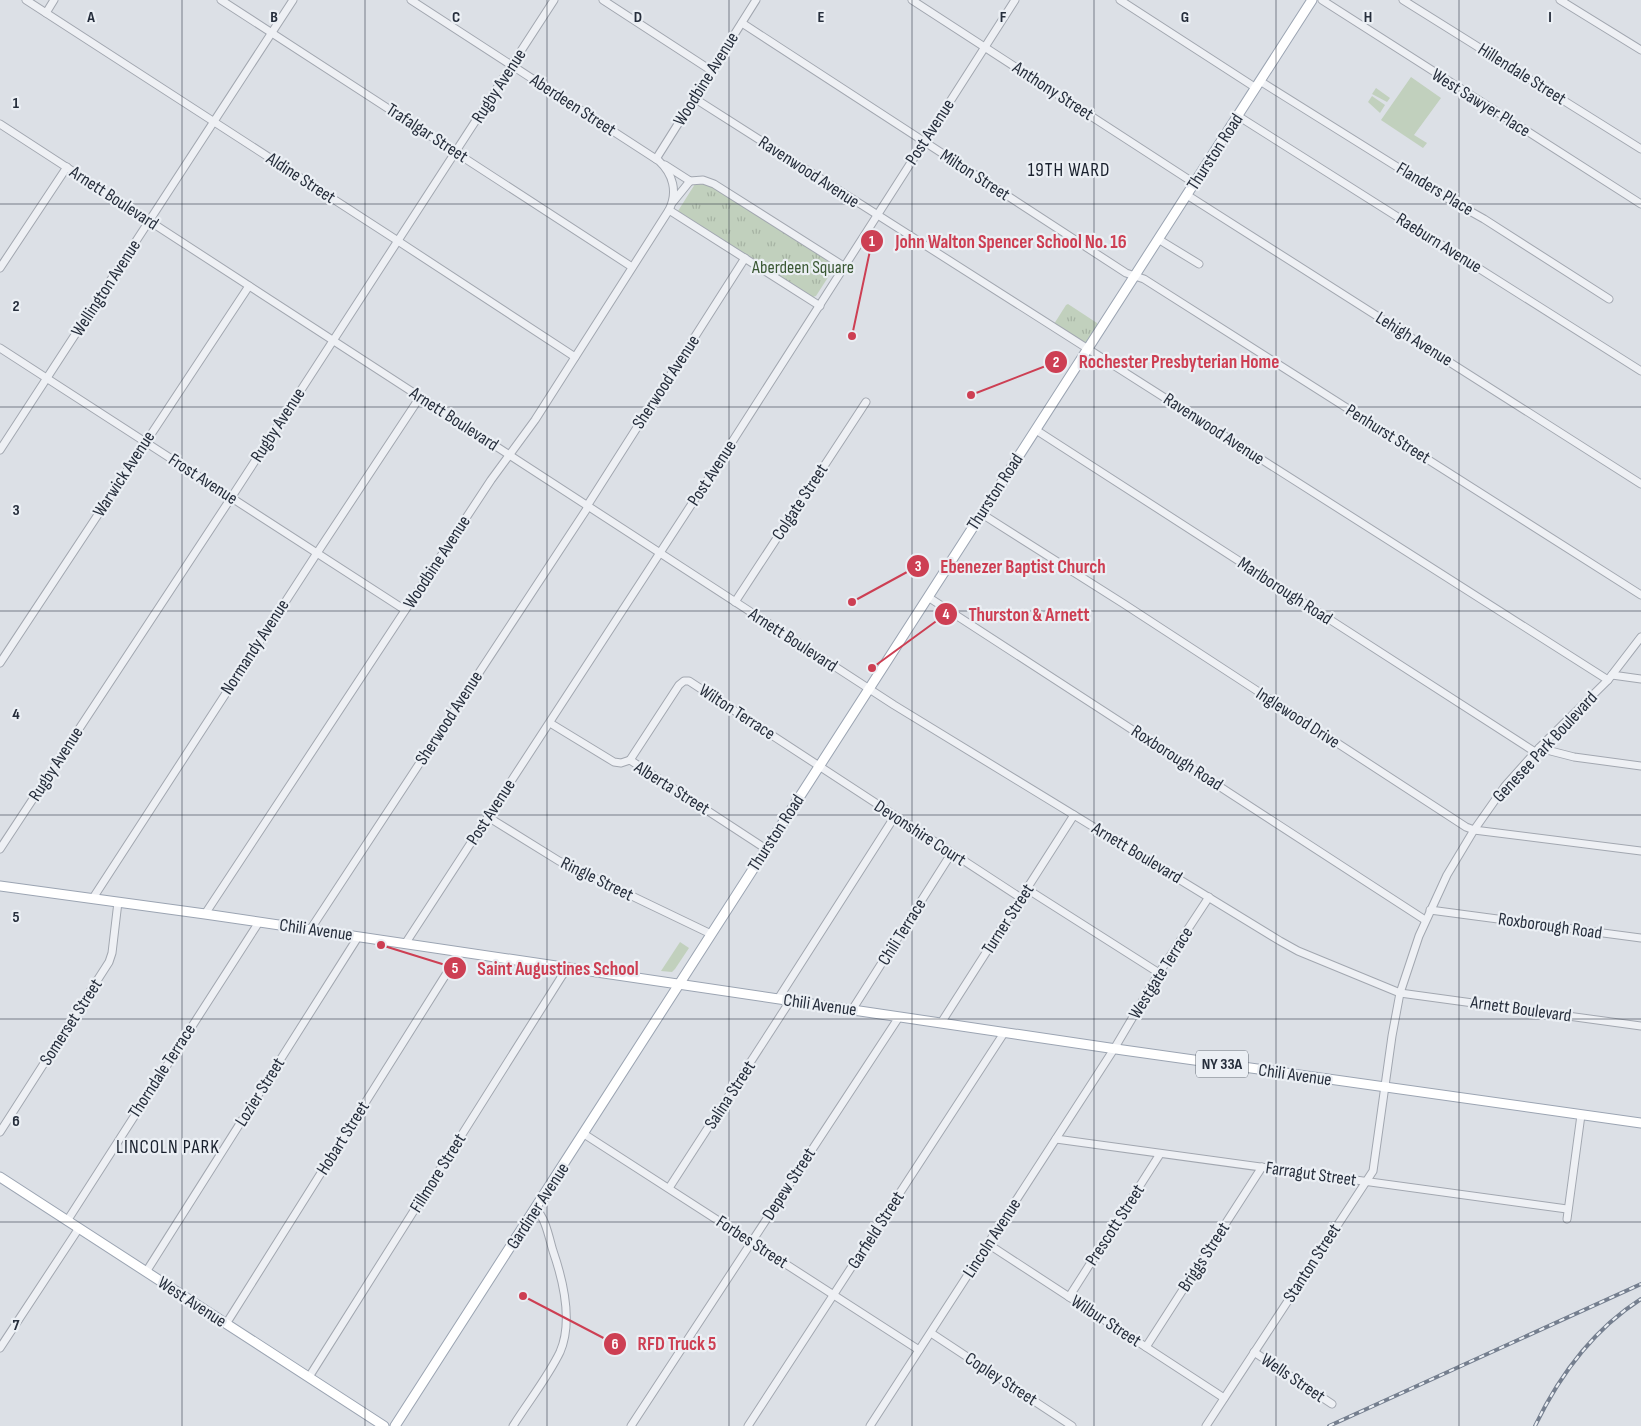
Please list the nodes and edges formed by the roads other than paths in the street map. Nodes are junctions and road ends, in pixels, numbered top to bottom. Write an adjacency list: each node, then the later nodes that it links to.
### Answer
1 (26, 0): 16 (street, Aldine Street)
2 (54, 0): 16 (street)
3 (221, 0): 18 (street, Trafalgar Street)
4 (293, 0): 18 (street, Wellington Avenue)
5 (411, 0): 21 (street, Aberdeen Street)
6 (554, 0): 21 (street, Rugby Avenue)
7 (603, 0): 22 (street)
8 (756, 0): 17 (street, Woodbine Avenue)
9 (912, 0): 19 (street, Anthony Street)
10 (1015, 0): 19 (street, Post Avenue)
11 (1120, 0): 23 (street, Flanders Place)
12 (1312, 0): 23 (main road, Thurston Road)
13 (1322, 0): 36 (street, West Sawyer Place)
14 (1403, 0): 29 (street, Hillendale Street)
15 (1560, 0): 20 (street)
16 (46, 13): 26 (street, Aldine Street)
17 (742, 23): 22 (street, Woodbine Avenue); 28 (street, Milton Street)
18 (272, 33): 26 (street, Wellington Avenue); 30 (street, Trafalgar Street)
19 (985, 47): 28 (street, Post Avenue); 34 (street, Anthony Street)
20 (1641, 50)
21 (512, 65): 30 (street, Rugby Avenue); 31 (street, Aberdeen Street)
22 (712, 71): 24 (street, Woodbine Avenue)
23 (1258, 84): 25 (main road, Thurston Road); 49 (street, Flanders Place)
24 (694, 98): 31 (street, Woodbine Avenue); 38 (street, Ravenwood Avenue)
25 (1238, 116): 34 (main road, Thurston Road); 55 (street, Raeburn Avenue)
26 (214, 122): 39 (street, Wellington Avenue); 41 (street, Aldine Street)
27 (0, 124): 32 (street, Arnett Boulevard)
28 (923, 142): 38 (street, Post Avenue); 47 (street, Milton Street)
29 (1641, 149)
30 (456, 152): 41 (street, Rugby Avenue); 44 (street, Trafalgar Street)
31 (657, 160): 33 (street, Aberdeen Street); 37 (street, Aberdeen Street)
32 (67, 167): 39 (street, Arnett Boulevard); 46 (street)
33 (690, 181): 37 (street); 45 (street, Aberdeen Street)
34 (1194, 183): 35 (main road, Thurston Road)
35 (1187, 195): 40 (main road, Thurston Road); 63 (street, Lehigh Avenue)
36 (1641, 204)
37 (670, 208): 42 (street); 44 (street, Woodbine Avenue)
38 (877, 216): 45 (street, Post Avenue); 53 (street, Ravenwood Avenue)
39 (150, 221): 48 (street, Arnett Boulevard); 56 (street, Wellington Avenue)
40 (1158, 239): 43 (street); 47 (main road, Thurston Road)
41 (398, 241): 51 (street, Rugby Avenue); 54 (street, Aldine Street)
42 (745, 258): 50 (street); 65 (street, Sherwood Avenue)
43 (1199, 264)
44 (632, 267): 54 (street, Woodbine Avenue)
45 (845, 267): 50 (street, Post Avenue)
46 (0, 268)
47 (1134, 276): 53 (main road, Thurston Road); 69 (street, Penhurst Street)
48 (249, 286): 51 (street, Arnett Boulevard); 60 (street, Warwick Avenue)
49 (1609, 299)
50 (820, 306): 68 (street, Post Avenue)
51 (333, 340): 57 (street, Arnett Boulevard); 64 (street, Rugby Avenue)
52 (0, 348): 56 (street, Frost Avenue)
53 (1088, 349): 59 (main road, Thurston Road); 75 (street, Ravenwood Avenue)
54 (575, 357): 62 (street, Woodbine Avenue)
55 (1641, 371)
56 (47, 377): 60 (street, Frost Avenue); 61 (street, Wellington Avenue)
57 (420, 397): 62 (street, Arnett Boulevard); 67 (street, Normandy Avenue)
58 (866, 402): 71 (street, Colgate Street)
59 (1036, 430): 66 (main road, Thurston Road); 79 (street, Marlborough Road)
60 (146, 441): 64 (street, Frost Avenue); 74 (street, Warwick Avenue)
61 (0, 450)
62 (510, 455): 65 (street, Arnett Boulevard); 72 (street, Woodbine Avenue)
63 (1641, 484)
64 (231, 498): 67 (street, Frost Avenue); 88 (street, Rugby Avenue)
65 (587, 506): 68 (street, Arnett Boulevard); 101 (street, Sherwood Avenue)
66 (982, 514): 70 (main road, Thurston Road); 86 (street, Inglewood Drive)
67 (316, 553): 72 (street, Frost Avenue); 94 (street, Normandy Avenue)
68 (660, 554): 71 (street, Arnett Boulevard); 78 (street, Post Avenue)
69 (1641, 595)
70 (928, 597): 77 (main road, Thurston Road); 99 (street, Roxborough Road)
71 (735, 602): 77 (street, Arnett Boulevard)
72 (405, 610): 98 (street, Woodbine Avenue)
73 (1641, 637): 75 (street, Genesee Park Boulevard)
74 (0, 663)
75 (1610, 678): 76 (street, Ravenwood Avenue); 79 (street, Genesee Park Boulevard)
76 (1641, 679)
77 (868, 688): 81 (main road, Thurston Road); 83 (street, Arnett Boulevard)
78 (550, 723): 80 (street, Alberta Street); 85 (street, Post Avenue)
79 (1537, 750): 82 (street, Marlborough Road); 86 (street, Genesee Park Boulevard)
80 (630, 760): 81 (street, Wilton Terrace); 87 (street, Alberta Street)
81 (819, 766): 84 (street, Devonshire Court); 87 (main road, Thurston Road)
82 (1641, 766)
83 (1074, 815): 92 (street, Turner Street); 93 (street, Arnett Boulevard)
84 (895, 816): 90 (street, Devonshire Court); 111 (street)
85 (488, 817): 102 (street, Ringle Street); 105 (street, Post Avenue)
86 (1474, 830): 89 (street, Inglewood Drive); 97 (street, Genesee Park Boulevard)
87 (766, 848): 102 (main road, Thurston Road)
88 (0, 849)
89 (1641, 852)
90 (951, 854): 95 (street, Devonshire Court); 113 (street, Chili Terrace)
91 (0, 886): 94 (main road, Chili Avenue / NY 33A)
92 (1027, 889): 95 (street, Turner Street); 108 (street)
93 (1208, 897): 108 (street, Westgate Terrace); 110 (street, Arnett Boulevard)
94 (93, 898): 96 (main road, Chili Avenue / NY 33A)
95 (1021, 898): 115 (street, Turner Street)
96 (118, 902): 98 (main road, Chili Avenue / NY 33A); 122 (street, Somerset Street)
97 (1430, 910): 99 (street, Genesee Park Boulevard); 104 (street, Roxborough Road)
98 (206, 914): 100 (main road, Chili Avenue / NY 33A)
99 (1425, 920): 110 (street, Genesee Park Boulevard)
100 (259, 922): 101 (main road, Chili Avenue / NY 33A); 133 (street, Thorndale Terrace)
101 (310, 930): 103 (main road, Chili Avenue / NY 33A)
102 (711, 934): 109 (main road, Thurston Road)
103 (358, 937): 105 (main road, Chili Avenue / NY 33A); 137 (street, Lozier Street)
104 (1641, 938)
105 (405, 944): 106 (main road, Chili Avenue / NY 33A)
106 (460, 952): 107 (main road, Chili Avenue / NY 33A); 140 (street, Hobart Street)
107 (567, 968): 109 (main road, Chili Avenue / NY 33A); 146 (street, Fillmore Street)
108 (1159, 973): 118 (street, Westgate Terrace)
109 (678, 984): 111 (main road, Chili Avenue / NY 33A); 123 (main road, Gardiner Avenue)
110 (1400, 993): 116 (street, Arnett Boulevard); 119 (street, Genesee Park Boulevard)
111 (778, 999): 112 (main road, Chili Avenue / NY 33A)
112 (790, 1001): 113 (main road, Chili Avenue / NY 33A); 129 (street, Salina Street)
113 (852, 1010): 114 (main road, Chili Avenue / NY 33A)
114 (899, 1017): 115 (main road, Chili Avenue / NY 33A); 135 (street, Depew Street)
115 (941, 1023): 117 (main road, Chili Avenue / NY 33A)
116 (1641, 1026)
117 (1004, 1032): 118 (main road, Chili Avenue / NY 33A); 138 (street, Garfield Street)
118 (1114, 1049): 119 (main road, Chili Avenue / NY 33A); 124 (street, Lincoln Avenue)
119 (1384, 1088): 120 (main road, Chili Avenue / NY 33A); 128 (street, Stanton Street)
120 (1581, 1115): 121 (main road, Chili Avenue / NY 33A); 130 (street)
121 (1641, 1123)
122 (0, 1132)
123 (584, 1134): 129 (street, Forbes Street); 131 (main road, Gardiner Avenue)
124 (1056, 1139): 125 (street, Farragut Street); 136 (street, Lincoln Avenue)
125 (1160, 1154): 126 (street, Farragut Street); 139 (street, Prescott Street)
126 (1262, 1167): 128 (street, Farragut Street); 142 (street, Briggs Street)
127 (0, 1178): 133 (main road, West Avenue)
128 (1366, 1182): 130 (street, Farragut Street); 145 (street, Stanton Street)
129 (669, 1188): 135 (street, Forbes Street)
130 (1567, 1209): 132 (street)
131 (536, 1210): 150 (main road, Gardiner Avenue); 151 (street)
132 (1566, 1219)
133 (67, 1221): 134 (main road, West Avenue)
134 (78, 1228): 137 (main road, West Avenue); 143 (street)
135 (751, 1242): 138 (street, Forbes Street); 152 (street, Depew Street)
136 (988, 1244): 139 (street, Wilbur Street); 141 (street, Lincoln Avenue)
137 (146, 1272): 140 (main road, West Avenue)
138 (834, 1295): 144 (street, Forbes Street); 153 (street, Garfield Street)
139 (1069, 1297): 142 (street, Wilbur Street)
140 (226, 1324): 146 (main road, West Avenue)
141 (931, 1333): 144 (street, Lincoln Avenue); 155 (street, Copley Street)
142 (1146, 1347): 147 (street, Wilbur Street)
143 (0, 1348)
144 (919, 1350): 154 (street, Lincoln Avenue)
145 (1254, 1352): 147 (street, Stanton Street); 148 (street, Wells Street)
146 (309, 1377): 149 (main road, West Avenue)
147 (1224, 1398): 156 (street, Stanton Street)
148 (1332, 1404)
149 (384, 1426)
150 (395, 1426)
151 (513, 1426)
152 (631, 1426)
153 (748, 1426)
154 (870, 1426)
155 (1072, 1426)
156 (1206, 1426)

